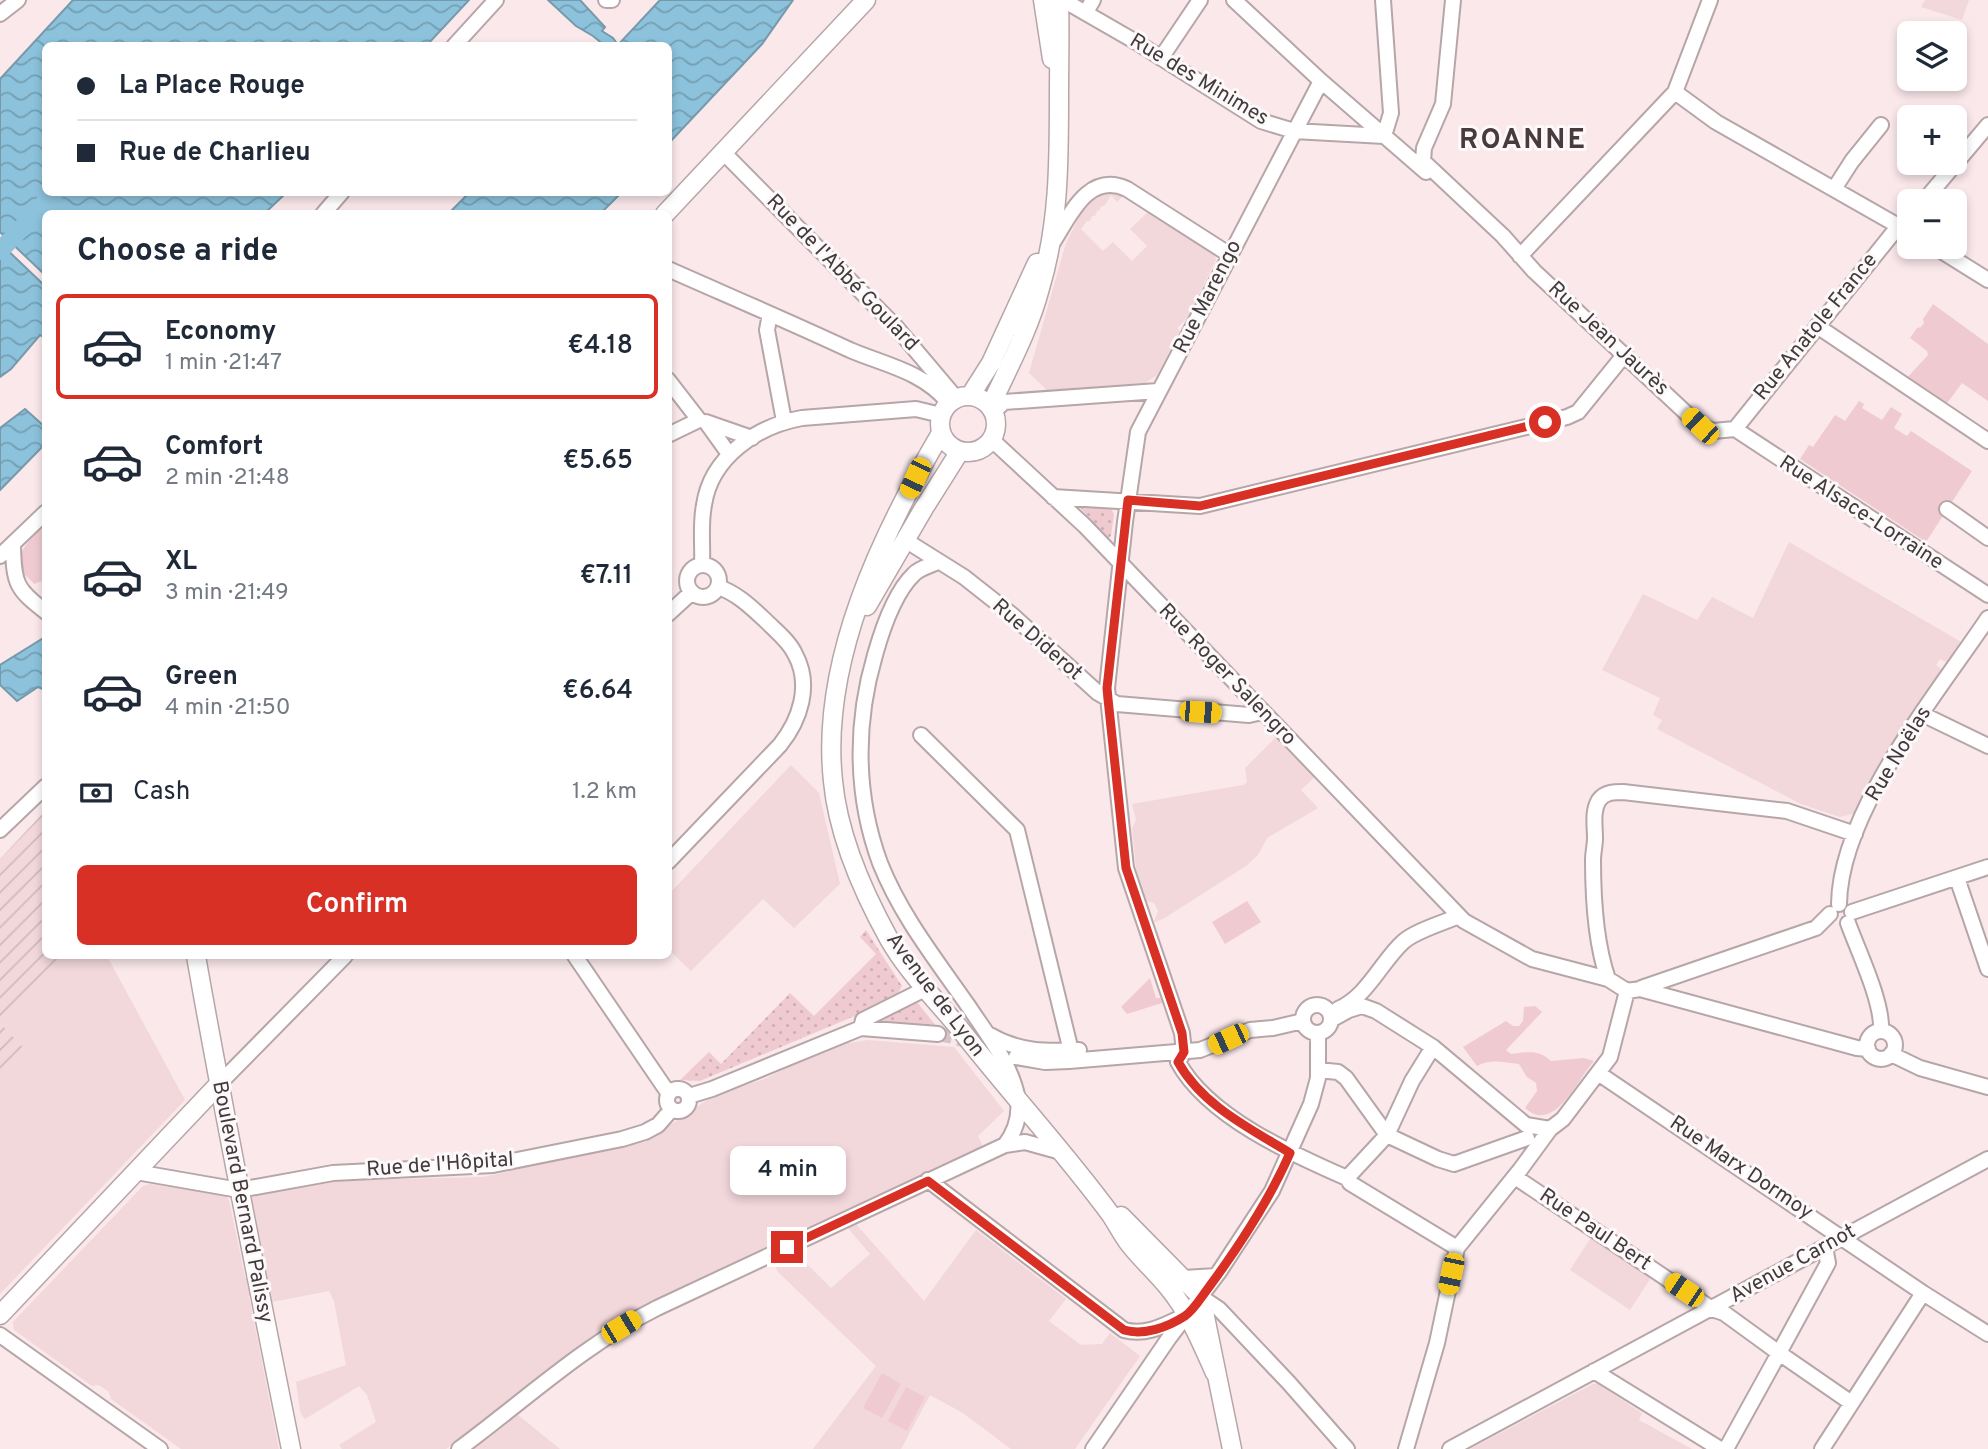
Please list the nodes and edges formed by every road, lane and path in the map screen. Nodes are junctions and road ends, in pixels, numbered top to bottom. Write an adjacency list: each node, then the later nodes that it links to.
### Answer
1 (18, 0): 14 (street)
2 (496, 0): 15 (street)
3 (606, 0): 4 (street)
4 (612, 0)
5 (866, 0): 25 (main road)
6 (1044, 0): 19 (main road, Avenue de Lyon)
7 (1061, 0): 13 (street, Rue des Minimes); 19 (main road, Avenue de Lyon)
8 (1200, 0): 16 (street)
9 (1234, 0): 17 (street, Rue Jean Jaurès)
10 (1383, 0): 23 (street)
11 (1453, 0): 24 (street)
12 (1710, 0): 18 (street)
13 (1089, 6): 16 (street, Rue des Minimes)
14 (0, 14)
15 (458, 42)
16 (1161, 58): 22 (street, Rue des Minimes)
17 (1321, 81): 22 (street, Rue Marengo); 23 (street, Rue Jean Jaurès)
18 (1675, 92): 29 (street); 37 (street)
19 (1059, 107): 27 (main road, Avenue de Lyon)
20 (1881, 125): 29 (street)
21 (1988, 125): 28 (street)
22 (1294, 131): 23 (street, Rue des Minimes); 36 (street, Rue Marengo)
23 (1384, 136): 26 (street, Rue Jean Jaurès)
24 (1424, 148): 26 (street); 37 (street, Rue Jean Jaurès)
25 (723, 152): 32 (main road); 46 (street, Rue de l'Abbé Goulard)
26 (1403, 152): 37 (street, Rue Jean Jaurès)
27 (1060, 153): 35 (main road, Avenue de Lyon); 46 (main road, Avenue de Lyon)
28 (1934, 189)
29 (1834, 190): 33 (street)
30 (339, 196): 31 (street)
31 (326, 210)
32 (669, 210)
33 (1897, 221)
34 (1897, 235): 42 (street, Rue Anatole France)
35 (1051, 244): 36 (street); 47 (main road, Avenue de Lyon)
36 (1230, 255): 45 (street, Rue Marengo)
37 (1520, 256): 43 (street, Rue Jean Jaurès)
38 (1954, 259): 40 (street)
39 (672, 271): 41 (street)
40 (1988, 280)
41 (770, 314): 46 (street); 49 (street)
42 (1817, 326): 50 (street, Rue Anatole France); 54 (street)
43 (1625, 354): 50 (street, Rue Jean Jaurès); 58 (street)
44 (672, 385): 48 (street)
45 (1158, 391): 47 (street); 58 (street, Rue Marengo)
46 (951, 409): 47 (main road); 49 (street); 55 (main road); 74 (main road, Avenue de Lyon)
47 (992, 410): 53 (main road)
48 (702, 421): 51 (street); 52 (street); 56 (street)
49 (784, 421): 52 (street)
50 (1735, 429): 70 (street, Rue Alsace-Lorraine)
51 (672, 433)
52 (752, 438): 56 (street)
53 (991, 439): 55 (main road); 57 (street, Rue Roger Salengro)
54 (1988, 441)
55 (960, 451): 62 (main road, Avenue de Lyon)
56 (729, 454): 67 (street)
57 (1054, 497): 58 (street); 66 (street, Rue Roger Salengro)
58 (1128, 500): 66 (street, Rue Marengo)
59 (1947, 509): 61 (street)
60 (42, 516): 63 (street)
61 (1988, 538)
62 (905, 540): 65 (street, Rue Diderot); 74 (main road, Avenue de Lyon)
63 (13, 546): 64 (street); 71 (street)
64 (0, 556)
65 (937, 562): 75 (street, Rue Diderot); 101 (street)
66 (1120, 564): 75 (street, Rue Marengo); 76 (street, Rue Roger Salengro)
67 (702, 565): 68 (street); 69 (street)
68 (718, 586): 69 (street); 83 (street)
69 (692, 592): 72 (street)
70 (1988, 595)
71 (42, 609)
72 (672, 610)
73 (1988, 618): 77 (street, Rue Noëlas)
74 (849, 636): 94 (main road, Avenue de Lyon)
75 (1108, 699): 76 (street, Rue Diderot); 110 (street, Rue Marengo)
76 (1262, 712): 87 (street, Rue Roger Salengro)
77 (1922, 714): 79 (street); 82 (street, Rue Noëlas)
78 (921, 735): 106 (street)
79 (1988, 746)
80 (42, 789): 81 (street)
81 (1, 825)
82 (1855, 834): 86 (street, Rue Noëlas); 93 (street)
83 (672, 858)
84 (1988, 867): 85 (street)
85 (1957, 878): 88 (street); 92 (street)
86 (1835, 909): 88 (street); 88 (street); 95 (street)
87 (1459, 916): 93 (street, Rue Roger Salengro); 96 (street)
88 (1850, 918): 100 (street)
89 (197, 959): 113 (main road, Boulevard Bernard Palissy)
90 (342, 959): 113 (street)
91 (579, 959): 115 (street)
92 (1988, 969)
93 (1608, 979): 95 (street, Rue Roger Salengro)
94 (927, 988): 99 (street); 117 (main road, Avenue de Lyon)
95 (1633, 990): 105 (street, Rue Roger Salengro); 112 (street)
96 (1361, 1000): 97 (street); 104 (street)
97 (1330, 1016): 98 (street); 102 (street)
98 (1303, 1021): 102 (street); 110 (street)
99 (860, 1028): 103 (street); 116 (street)
100 (1881, 1031): 105 (street); 108 (street)
101 (986, 1033): 106 (street); 117 (street)
102 (1318, 1033): 111 (street)
103 (938, 1034)
104 (1433, 1047): 120 (street); 121 (street)
105 (1868, 1048): 108 (street)
106 (1071, 1051): 107 (street)
107 (1145, 1053): 109 (street); 110 (street)
108 (1891, 1055): 114 (street)
109 (1016, 1057)
110 (1181, 1057): 124 (street)
111 (1318, 1070): 121 (street); 124 (street)
112 (1598, 1073): 119 (street); 134 (street, Rue Marx Dormoy)
113 (218, 1085): 128 (main road); 132 (main road, Boulevard Bernard Palissy)
114 (1988, 1087)
115 (669, 1094): 116 (street); 118 (street)
116 (689, 1096): 118 (street)
117 (1018, 1102): 122 (street); 123 (main road, Avenue de Lyon)
118 (672, 1109): 132 (street, Rue de l'Hôpital)
119 (1550, 1129): 120 (street); 126 (street)
120 (1527, 1132): 121 (street); 126 (street)
121 (1387, 1135): 130 (street)
122 (1005, 1145): 123 (street); 131 (street)
123 (1061, 1152): 127 (main road, Avenue de Lyon)
124 (1290, 1153): 130 (street); 137 (street)
125 (1988, 1159): 134 (street, Avenue Carnot)
126 (1528, 1160): 129 (street)
127 (1072, 1166): 133 (main road, Avenue de Lyon); 138 (main road, Avenue de Lyon)
128 (135, 1172): 132 (street, Rue de l'Hôpital); 142 (main road)
129 (1515, 1177): 136 (street); 141 (street, Rue Paul Bert)
130 (1347, 1178): 136 (street)
131 (928, 1181): 143 (street); 154 (street)
132 (239, 1189): 153 (main road, Boulevard Bernard Palissy)
133 (1112, 1217): 140 (street); 143 (main road, Avenue de Lyon)
134 (1841, 1238): 135 (street, Avenue Carnot); 139 (street, Rue Marx Dormoy)
135 (1825, 1247): 141 (street, Avenue Carnot); 147 (street)
136 (1457, 1248): 151 (street)
137 (1216, 1276): 138 (street); 140 (street)
138 (1184, 1278): 140 (main road, Avenue de Lyon)
139 (1923, 1293): 144 (street, Rue Marx Dormoy); 150 (street)
140 (1201, 1297): 143 (street); 146 (main road); 157 (street)
141 (1712, 1309): 147 (street, Rue Paul Bert); 148 (street, Avenue Carnot)
142 (0, 1315)
143 (1187, 1315): 146 (street); 149 (main road, Avenue de Lyon); 155 (street)
144 (1988, 1334)
145 (0, 1335): 152 (street)
146 (1212, 1348): 149 (main road)
147 (1779, 1353): 150 (street, Rue Paul Bert); 160 (street)
148 (1594, 1371): 158 (street, Avenue Carnot); 159 (street)
149 (1215, 1373): 156 (main road)
150 (1850, 1402): 161 (street)
151 (1407, 1448)
152 (160, 1449)
153 (291, 1449)
154 (459, 1449)
155 (1093, 1449)
156 (1232, 1449)
157 (1348, 1449)
158 (1450, 1449)
159 (1720, 1449)
160 (1726, 1449)
161 (1822, 1449)

